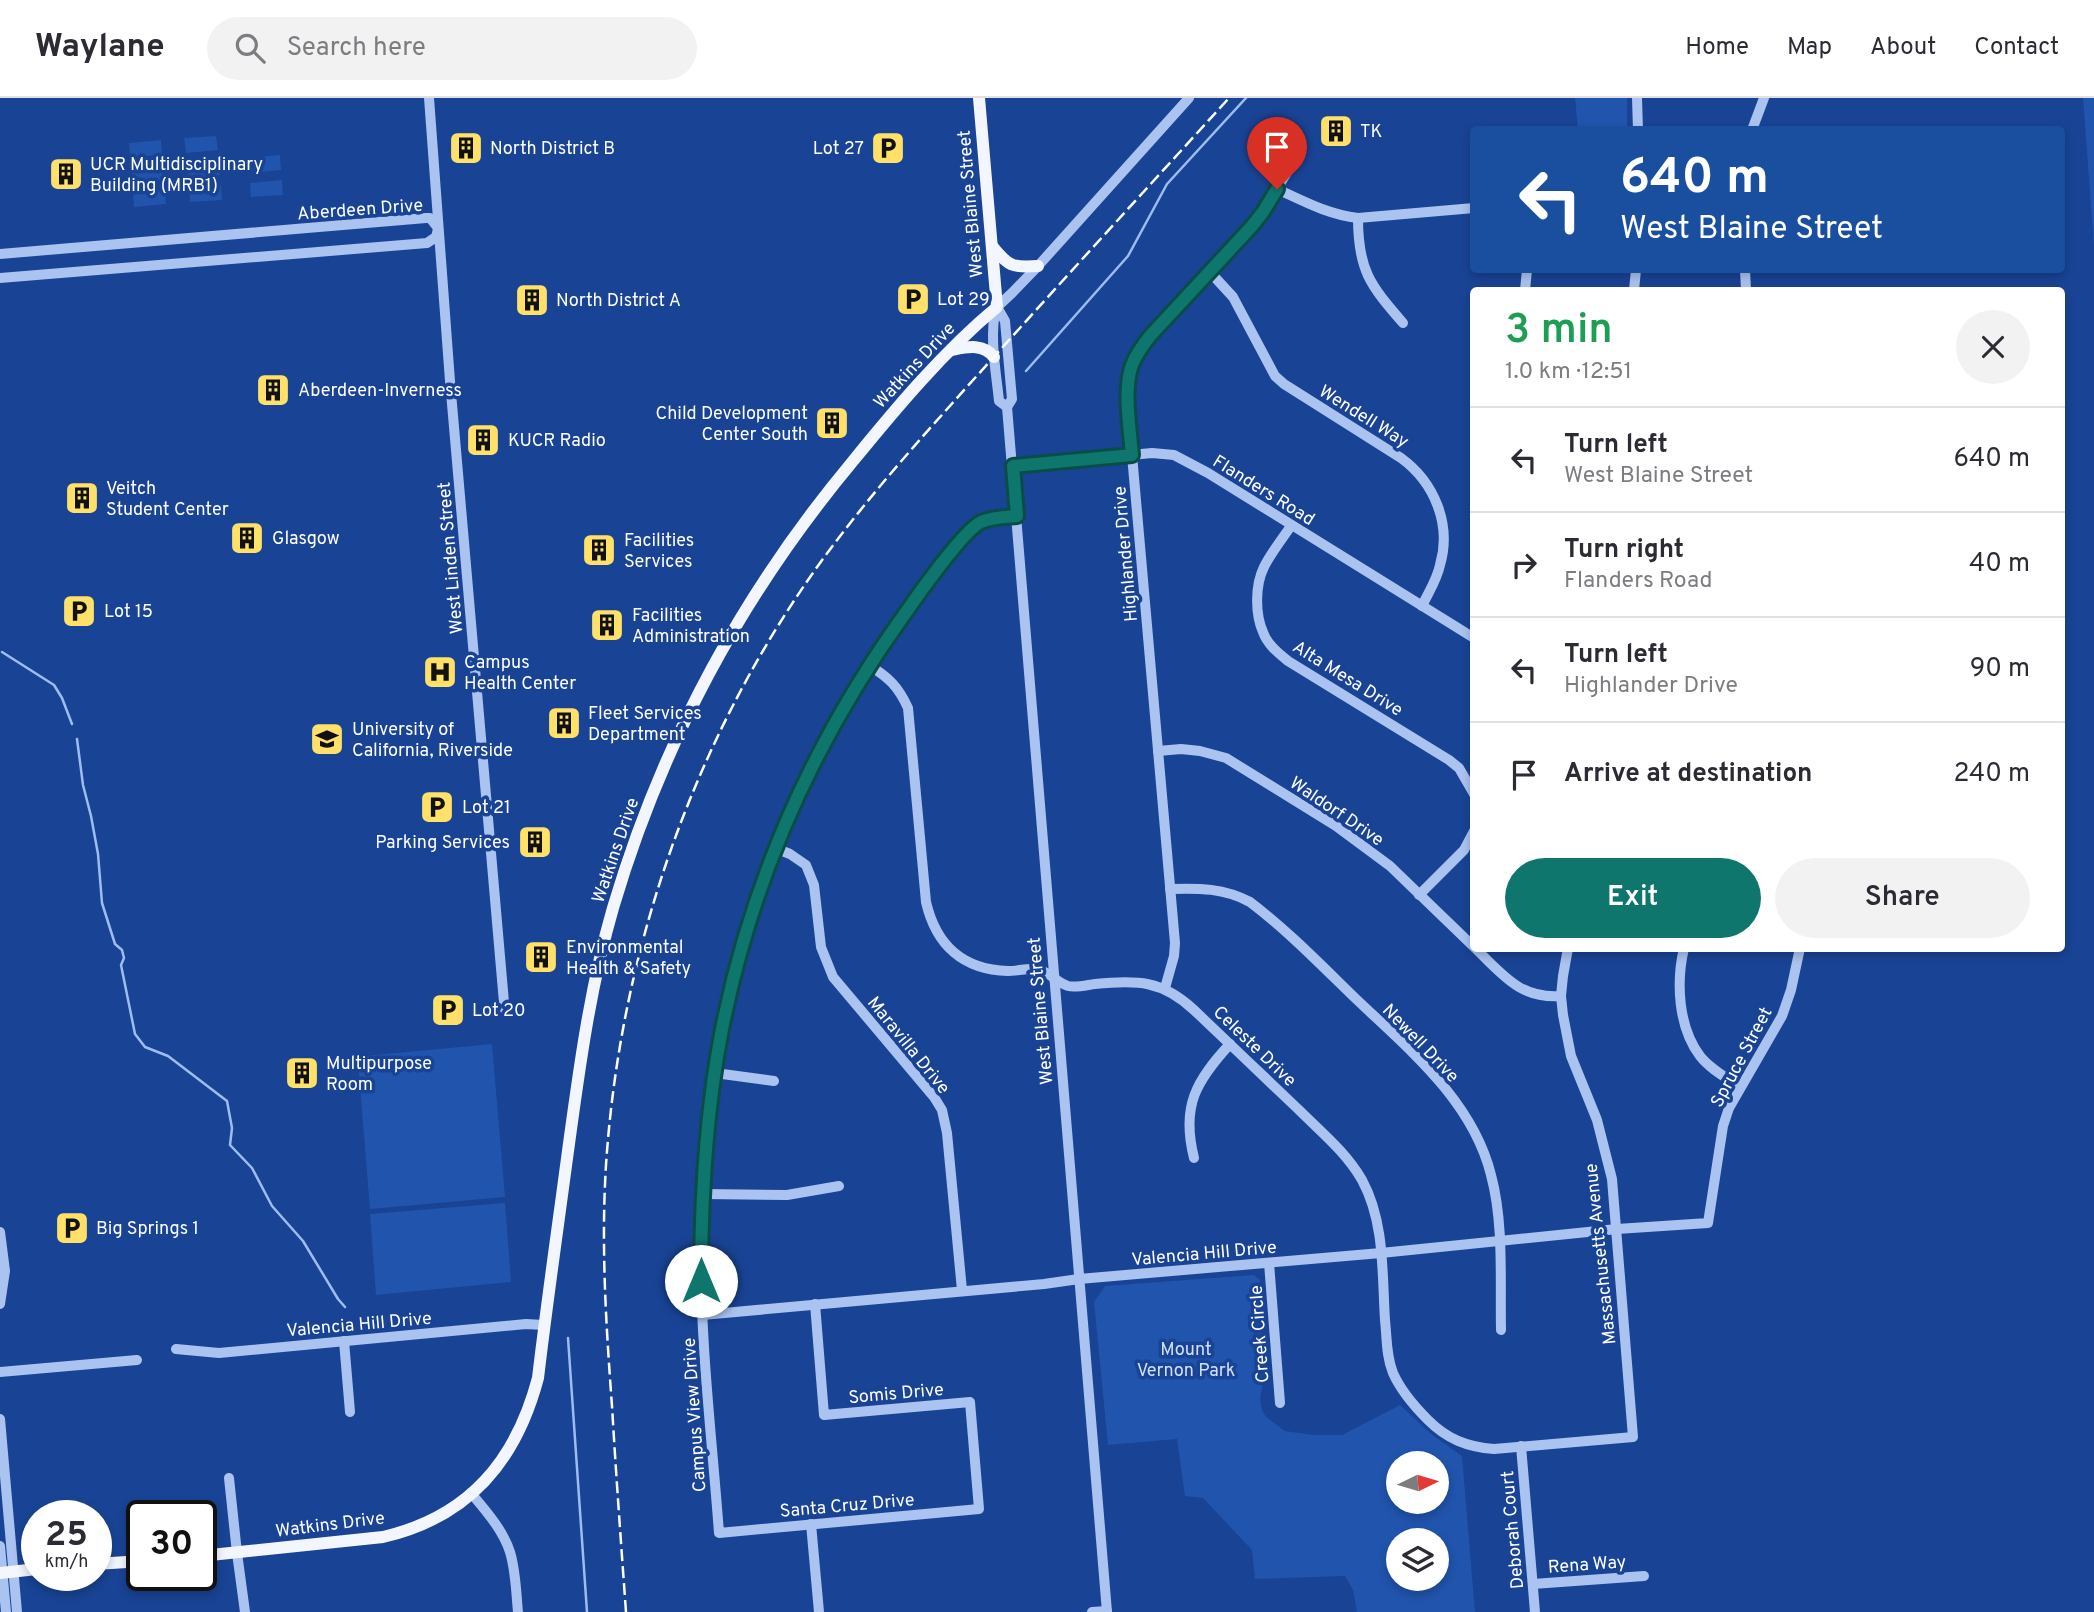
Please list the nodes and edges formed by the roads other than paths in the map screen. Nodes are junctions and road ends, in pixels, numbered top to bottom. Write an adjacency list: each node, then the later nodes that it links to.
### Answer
1 (429, 98): 12 (street, West Linden Street)
2 (979, 98): 13 (main road, West Blaine Street)
3 (1189, 98): 15 (street, Watkins Drive)
4 (1637, 98): 6 (street)
5 (1764, 98): 7 (street)
6 (1638, 126)
7 (1754, 126)
8 (1288, 171): 9 (street, Highlander Drive)
9 (1277, 189): 11 (street); 16 (street, Highlander Drive)
10 (1470, 208): 11 (street)
11 (1358, 218): 19 (street)
12 (438, 229): 14 (street, Aberdeen Drive); 17 (street, Aberdeen Drive); 44 (street, West Linden Street)
13 (992, 246): 15 (main road); 18 (main road, West Blaine Street)
14 (0, 254)
15 (1038, 266): 18 (street, Watkins Drive)
16 (1210, 272): 23 (street, Highlander Drive); 27 (street, Wendell Way)
17 (0, 278)
18 (997, 307): 20 (main road, Watkins Drive); 21 (street, West Blaine Street); 22 (street, West Blaine Street)
19 (1404, 323)
20 (950, 351): 21 (main road); 63 (main road, Watkins Drive)
21 (994, 357): 22 (street, West Blaine Street)
22 (1007, 407): 24 (street, West Blaine Street)
23 (1132, 455): 24 (street, Flanders Road); 26 (street, Flanders Road); 30 (street, Highlander Drive)
24 (1013, 466): 25 (street, West Blaine Street)
25 (1017, 516): 29 (street, Campus View Drive); 41 (street, West Blaine Street)
26 (1291, 526): 27 (street, Flanders Road); 31 (street, Alta Mesa Drive)
27 (1422, 606): 28 (street, Flanders Road)
28 (1470, 636)
29 (869, 665): 33 (street, Campus View Drive); 41 (street, Celeste Drive)
30 (1158, 751): 34 (street, Highlander Drive); 35 (street, Waldorf Drive)
31 (1470, 787)
32 (1470, 839): 35 (street)
33 (775, 848): 46 (street, Campus View Drive); 59 (street, Maravilla Drive)
34 (1170, 889): 42 (street, Highlander Drive); 55 (street, Newell Drive)
35 (1419, 895): 36 (street, Waldorf Drive)
36 (1470, 944)
37 (1479, 952): 43 (street, Waldorf Drive)
38 (1567, 952): 43 (street, Massachusetts Avenue)
39 (1683, 952): 48 (street)
40 (1799, 952): 48 (street, Spruce Street)
41 (1055, 978): 42 (street, Celeste Drive); 58 (street, West Blaine Street)
42 (1165, 988): 45 (street, Celeste Drive)
43 (1561, 996): 53 (street, Massachusetts Avenue)
44 (505, 1014)
45 (1230, 1044): 49 (street); 56 (street, Celeste Drive)
46 (715, 1073): 47 (street); 51 (street, Campus View Drive)
47 (774, 1082)
48 (1740, 1087): 52 (street, Spruce Street)
49 (1194, 1158)
50 (839, 1186): 51 (street)
51 (702, 1194): 62 (street, Campus View Drive)
52 (1708, 1223): 53 (street, Valencia Hill Drive)
53 (1616, 1229): 55 (street, Valencia Hill Drive); 72 (street, Massachusetts Avenue)
54 (0, 1232): 60 (street)
55 (1499, 1241): 56 (street, Valencia Hill Drive); 64 (street, Newell Drive)
56 (1381, 1253): 57 (street, Valencia Hill Drive); 73 (street, Celeste Drive)
57 (1269, 1263): 58 (street, Valencia Hill Drive); 69 (street, Creek Circle)
58 (1079, 1279): 59 (street, Valencia Hill Drive); 85 (street, West Blaine Street)
59 (962, 1290): 61 (street, Valencia Hill Drive)
60 (0, 1304)
61 (815, 1304): 62 (street, Valencia Hill Drive); 76 (street, Somis Drive)
62 (702, 1315): 78 (street, Campus View Drive)
63 (544, 1325): 65 (street, Valencia Hill Drive); 75 (main road, Watkins Drive)
64 (1501, 1330)
65 (344, 1341): 66 (street, Valencia Hill Drive); 70 (street)
66 (176, 1349)
67 (136, 1360): 68 (street)
68 (0, 1372)
69 (1280, 1403)
70 (350, 1412)
71 (0, 1419): 82 (street)
72 (1633, 1437): 73 (street, Celeste Drive)
73 (1521, 1446): 84 (street, Deborah Court)
74 (229, 1478): 80 (street)
75 (471, 1493): 80 (main road, Watkins Drive); 89 (street)
76 (979, 1509): 77 (street, Santa Cruz Drive)
77 (811, 1524): 78 (street, Santa Cruz Drive); 90 (street)
78 (719, 1533)
79 (0, 1546): 82 (street)
80 (237, 1553): 81 (main road, Watkins Drive); 88 (street)
81 (217, 1555)
82 (5, 1572): 86 (street); 87 (street)
83 (1644, 1576): 84 (street, Rena Way)
84 (1533, 1584): 92 (street, Deborah Court)
85 (1107, 1611): 91 (street)
86 (6, 1612)
87 (17, 1612)
88 (245, 1612)
89 (518, 1612)
90 (819, 1612)
91 (1092, 1612)
92 (1535, 1612)

